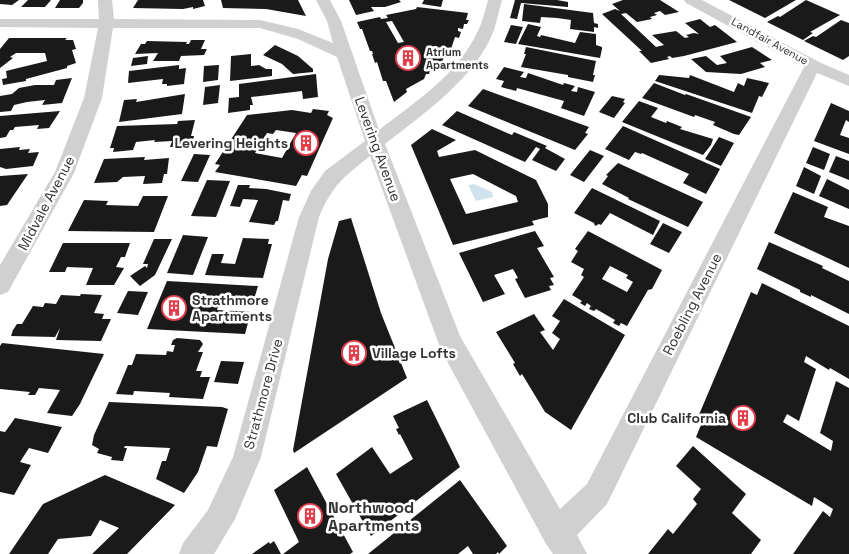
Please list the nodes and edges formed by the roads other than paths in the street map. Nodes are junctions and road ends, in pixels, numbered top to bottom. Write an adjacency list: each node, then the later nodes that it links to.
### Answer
1 (105, 0): 5 (street, Midvale Avenue)
2 (323, 0): 7 (street, Levering Avenue)
3 (495, 0): 10 (street, Strathmore Drive)
4 (691, 0): 8 (street, Landfair Avenue)
5 (107, 22): 6 (street); 7 (street); 11 (street, Midvale Avenue)
6 (0, 23)
7 (344, 54): 10 (street, Levering Avenue)
8 (813, 65): 9 (street, Landfair Avenue); 12 (street, Roebling Avenue)
9 (849, 81)
10 (374, 142): 12 (street, Levering Avenue); 13 (street, Strathmore Drive)
11 (0, 285)
12 (557, 533): 14 (street, Levering Avenue)
13 (204, 551)
14 (572, 554)

